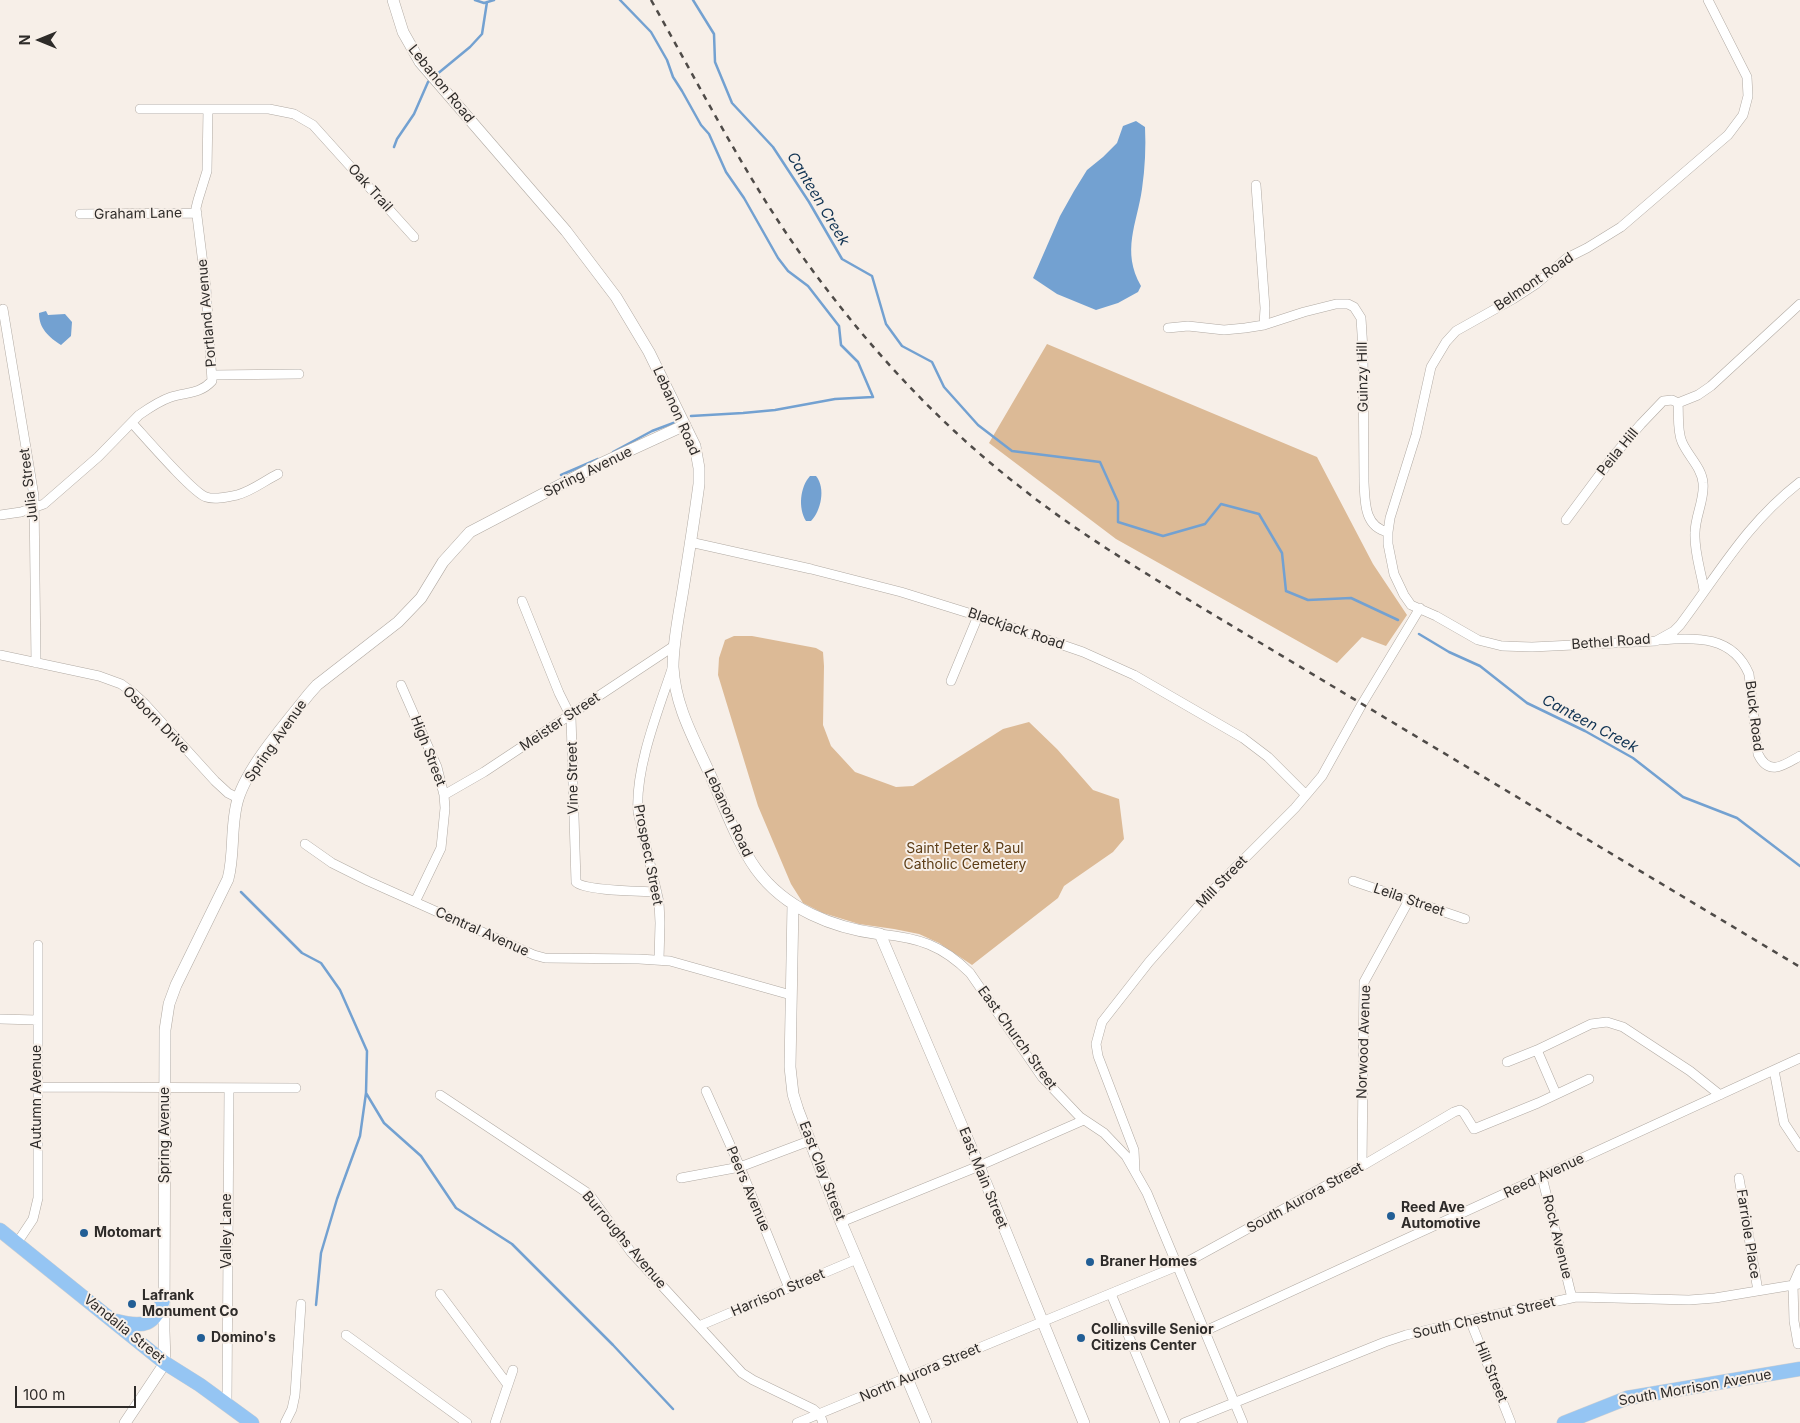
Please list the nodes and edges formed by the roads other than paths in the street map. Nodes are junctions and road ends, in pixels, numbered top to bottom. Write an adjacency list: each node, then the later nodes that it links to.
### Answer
1 (392, 0): 17 (street, Lebanon Road)
2 (1708, 0): 23 (street, Belmont Road)
3 (140, 109): 4 (street)
4 (208, 109): 6 (street, Portland Avenue); 8 (street, Oak Trail)
5 (1256, 185): 11 (street)
6 (197, 213): 7 (street, Graham Lane); 14 (street, Portland Avenue)
7 (80, 214)
8 (414, 237)
9 (1800, 304): 15 (street, Peila Hill)
10 (3, 309): 20 (street, Julia Street)
11 (1264, 325): 12 (street, Guinzy Hill); 23 (street, Guinzy Hill)
12 (1168, 328)
13 (299, 374): 14 (street)
14 (212, 375): 16 (street, Portland Avenue)
15 (1678, 403): 22 (street, Peila Hill); 25 (street)
16 (132, 423): 18 (street); 20 (street, Portland Avenue)
17 (685, 425): 24 (street, Lebanon Road); 40 (street, Spring Avenue)
18 (278, 474)
19 (1800, 482): 25 (street, Bethel Road)
20 (34, 508): 21 (street, Portland Avenue); 32 (street, Julia Street)
21 (0, 515)
22 (1566, 520)
23 (1388, 532): 27 (street, Belmont Road)
24 (690, 542): 28 (street, Blackjack Road); 30 (street, Lebanon Road)
25 (1704, 590): 29 (street, Bethel Road)
26 (522, 601): 36 (street, Vine Street)
27 (1420, 608): 29 (street, Bethel Road); 39 (street, Mill Street)
28 (978, 616): 34 (street); 39 (street, Blackjack Road)
29 (1656, 641): 37 (street, Buck Road)
30 (674, 646): 33 (street, Lebanon Road); 36 (street, Meister Street)
31 (0, 655): 32 (street, Osborn Drive)
32 (36, 663): 40 (street, Osborn Drive)
33 (673, 666): 43 (street, Prospect Street); 46 (street, Lebanon Road)
34 (951, 681)
35 (401, 686): 38 (street, High Street)
36 (570, 714): 38 (street, Meister Street); 43 (street, Vine Street)
37 (1800, 756)
38 (444, 795): 45 (street, High Street)
39 (1306, 795): 73 (street, Mill Street)
40 (238, 798): 60 (street, Spring Avenue)
41 (305, 844): 45 (street, Central Avenue)
42 (1353, 881): 44 (street, Leila Street)
43 (657, 892): 50 (street, Prospect Street)
44 (1409, 900): 47 (street, Leila Street); 71 (street, Norwood Avenue)
45 (415, 902): 50 (street, Central Avenue)
46 (793, 904): 48 (street, East Church Street); 51 (street, East Clay Street)
47 (1465, 919)
48 (880, 934): 67 (street, East Church Street); 70 (street, East Main Street)
49 (38, 945): 53 (street, Autumn Avenue)
50 (659, 960): 51 (street, Central Avenue)
51 (790, 995): 68 (street, East Clay Street)
52 (0, 1020): 53 (street)
53 (37, 1020): 59 (street, Autumn Avenue)
54 (1537, 1050): 56 (street); 64 (street); 66 (street)
55 (1800, 1058): 57 (street, Reed Avenue)
56 (1507, 1062)
57 (1774, 1070): 66 (street, Reed Avenue); 69 (street)
58 (1590, 1079): 64 (street, South Aurora Street)
59 (37, 1087): 60 (street); 79 (street, Autumn Avenue)
60 (165, 1088): 61 (street); 88 (street, Spring Avenue)
61 (229, 1088): 62 (street); 104 (street, Valley Lane)
62 (296, 1088)
63 (706, 1090): 72 (street, Peers Avenue)
64 (1556, 1094): 71 (street, South Aurora Street)
65 (440, 1095): 94 (street, Burroughs Avenue)
66 (1720, 1095): 74 (street, Reed Avenue)
67 (1084, 1120): 70 (street); 73 (street, East Church Street)
68 (810, 1141): 72 (street); 77 (street, East Clay Street)
69 (1800, 1147)
70 (978, 1166): 77 (street); 93 (street, East Main Street)
71 (1362, 1166): 81 (street, South Aurora Street)
72 (740, 1167): 75 (street); 84 (street, Peers Avenue)
73 (1135, 1171): 81 (street, East Church Street)
74 (1542, 1177): 89 (street, Rock Avenue); 95 (street, Reed Avenue)
75 (681, 1178)
76 (1739, 1178): 85 (street, Farriole Place)
77 (841, 1222): 80 (street, East Clay Street)
78 (0, 1230): 79 (main road, Vandalia Street)
79 (17, 1243): 91 (main road, Vandalia Street)
80 (857, 1260): 84 (street, Harrison Street); 101 (street, East Clay Street)
81 (1179, 1265): 87 (street, South Aurora Street); 95 (street, East Church Street)
82 (1800, 1269): 83 (street)
83 (1797, 1284): 85 (street, South Chestnut Street); 97 (street)
84 (789, 1288): 94 (street, Harrison Street)
85 (1758, 1291): 89 (street, South Chestnut Street)
86 (440, 1294): 102 (street)
87 (1111, 1294): 93 (street, South Aurora Street); 114 (street)
88 (164, 1297): 91 (main road); 98 (street, Spring Avenue)
89 (1572, 1298): 92 (street, South Chestnut Street)
90 (300, 1304): 108 (street)
91 (114, 1320): 98 (main road, Vandalia Street)
92 (1470, 1320): 103 (street, South Chestnut Street); 117 (street, Hill Street)
93 (1042, 1322): 101 (street, North Aurora Street); 113 (street, East Main Street)
94 (699, 1326): 105 (street, Burroughs Avenue)
95 (1205, 1331): 103 (street, East Church Street)
96 (346, 1335): 109 (street)
97 (1798, 1344)
98 (165, 1362): 104 (main road, Vandalia Street); 106 (street)
99 (1800, 1368): 118 (main road, South Morrison Avenue)
100 (513, 1370): 102 (street)
101 (907, 1379): 105 (street, North Aurora Street); 112 (street, East Clay Street)
102 (508, 1385): 110 (street)
103 (1234, 1403): 115 (street, South Chestnut Street); 116 (street, East Church Street)
104 (227, 1405): 107 (main road, Vandalia Street)
105 (821, 1419): 111 (street, North Aurora Street)
106 (125, 1423)
107 (252, 1423)
108 (285, 1423)
109 (467, 1423)
110 (495, 1423)
111 (797, 1423)
112 (926, 1423)
113 (1084, 1423)
114 (1165, 1423)
115 (1184, 1423)
116 (1243, 1423)
117 (1511, 1423)
118 (1564, 1423)

